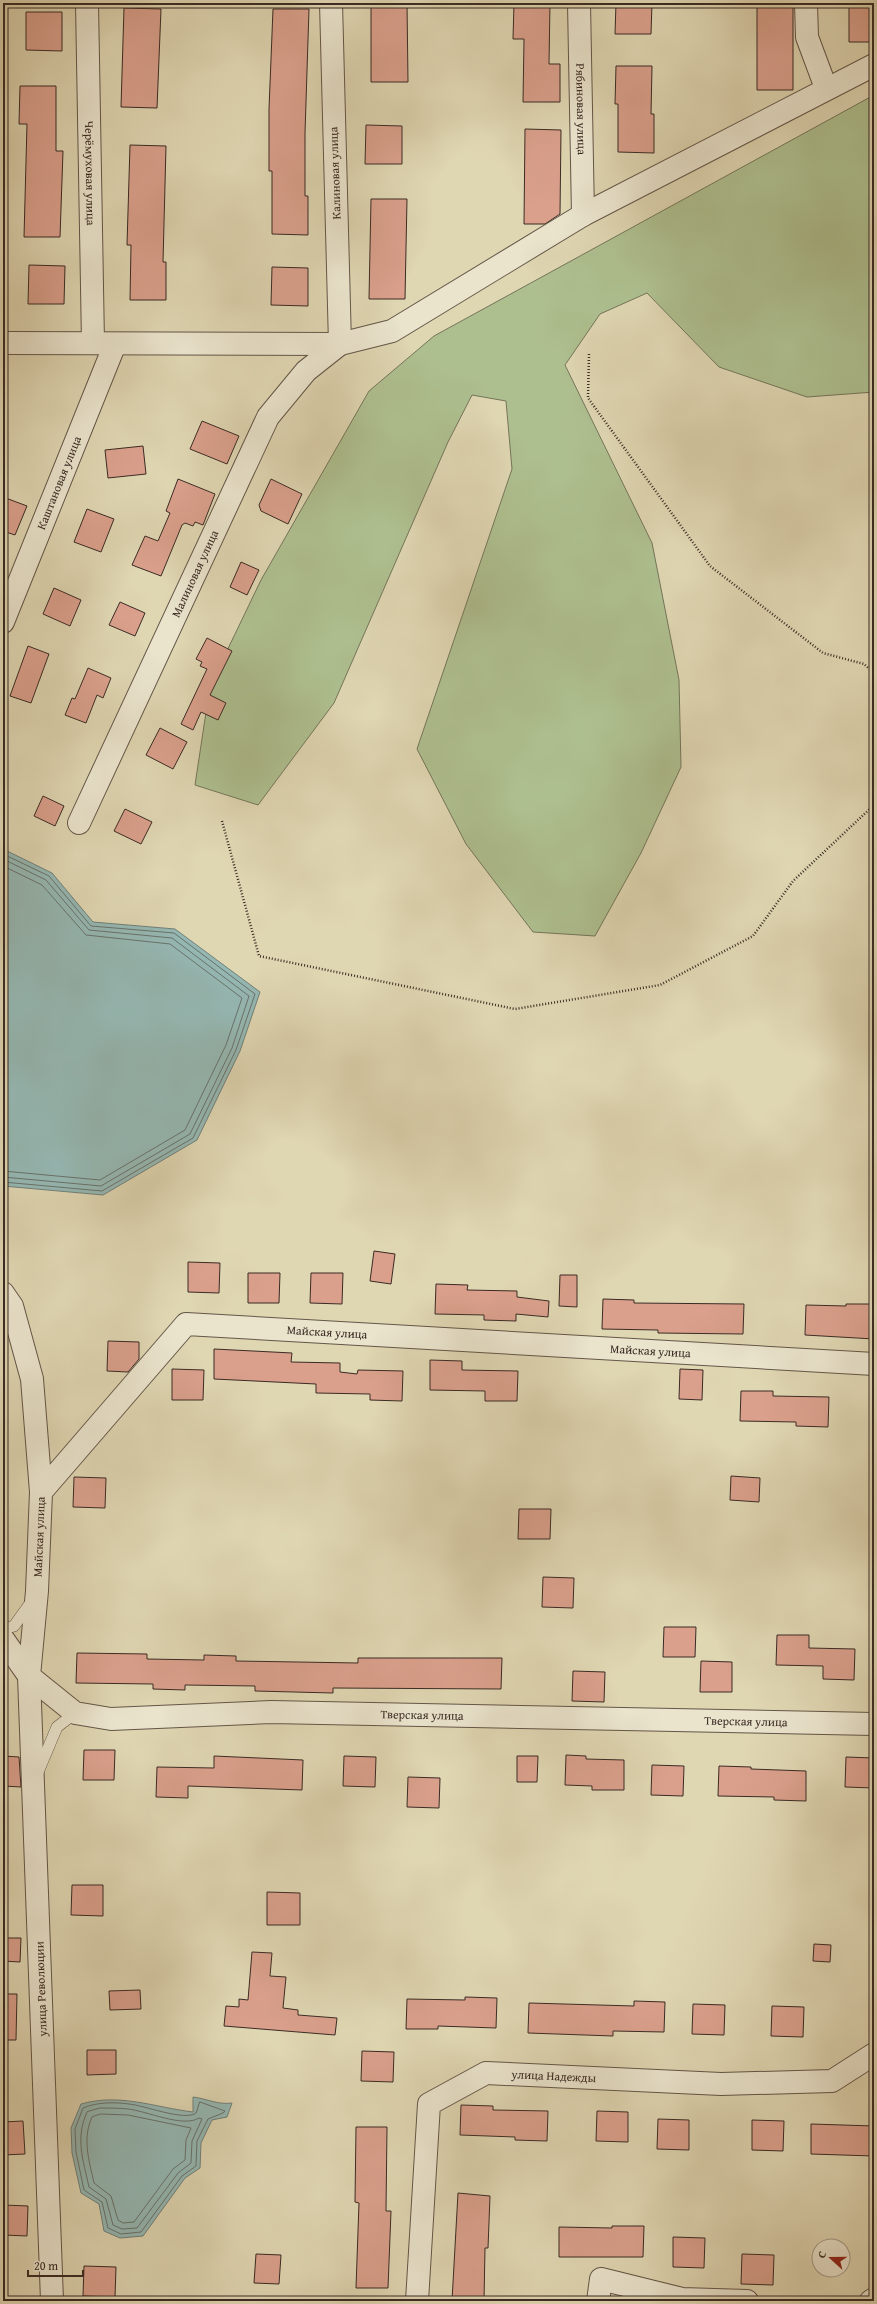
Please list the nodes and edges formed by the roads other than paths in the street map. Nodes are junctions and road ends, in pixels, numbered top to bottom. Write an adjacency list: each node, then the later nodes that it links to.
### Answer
1 (87, 3): 8 (street, Черёмуховая улица)
2 (331, 3): 11 (street, Калиновая улица)
3 (578, 3): 7 (street, Рябиновая улица)
4 (806, 3): 6 (street)
5 (874, 65): 6 (street)
6 (826, 88): 7 (street)
7 (583, 214): 11 (street)
8 (93, 342): 9 (street); 10 (street)
9 (3, 343)
10 (115, 344): 11 (street); 12 (street, Каштановая улица)
11 (340, 344): 13 (street, Малиновая улица)
12 (3, 622)
13 (79, 823)
14 (3, 1293): 16 (street)
15 (874, 1364): 16 (street, Майская улица)
16 (41, 1492): 17 (street, Майская улица)
17 (37, 1592): 18 (lane); 20 (street, Майская улица)
18 (3, 1629)
19 (3, 1640): 20 (street, Тверская улица)
20 (28, 1676): 21 (street, Тверская улица); 23 (street, улица Революции)
21 (75, 1713): 22 (street, Тверская улица); 23 (lane)
22 (874, 1724)
23 (33, 1788): 26 (street, улица Революции)
24 (874, 2054): 27 (street, улица Надежды)
25 (874, 2299): 30 (street)
26 (52, 2301)
27 (417, 2301)
28 (598, 2301): 29 (street)
29 (747, 2301)
30 (871, 2301)

